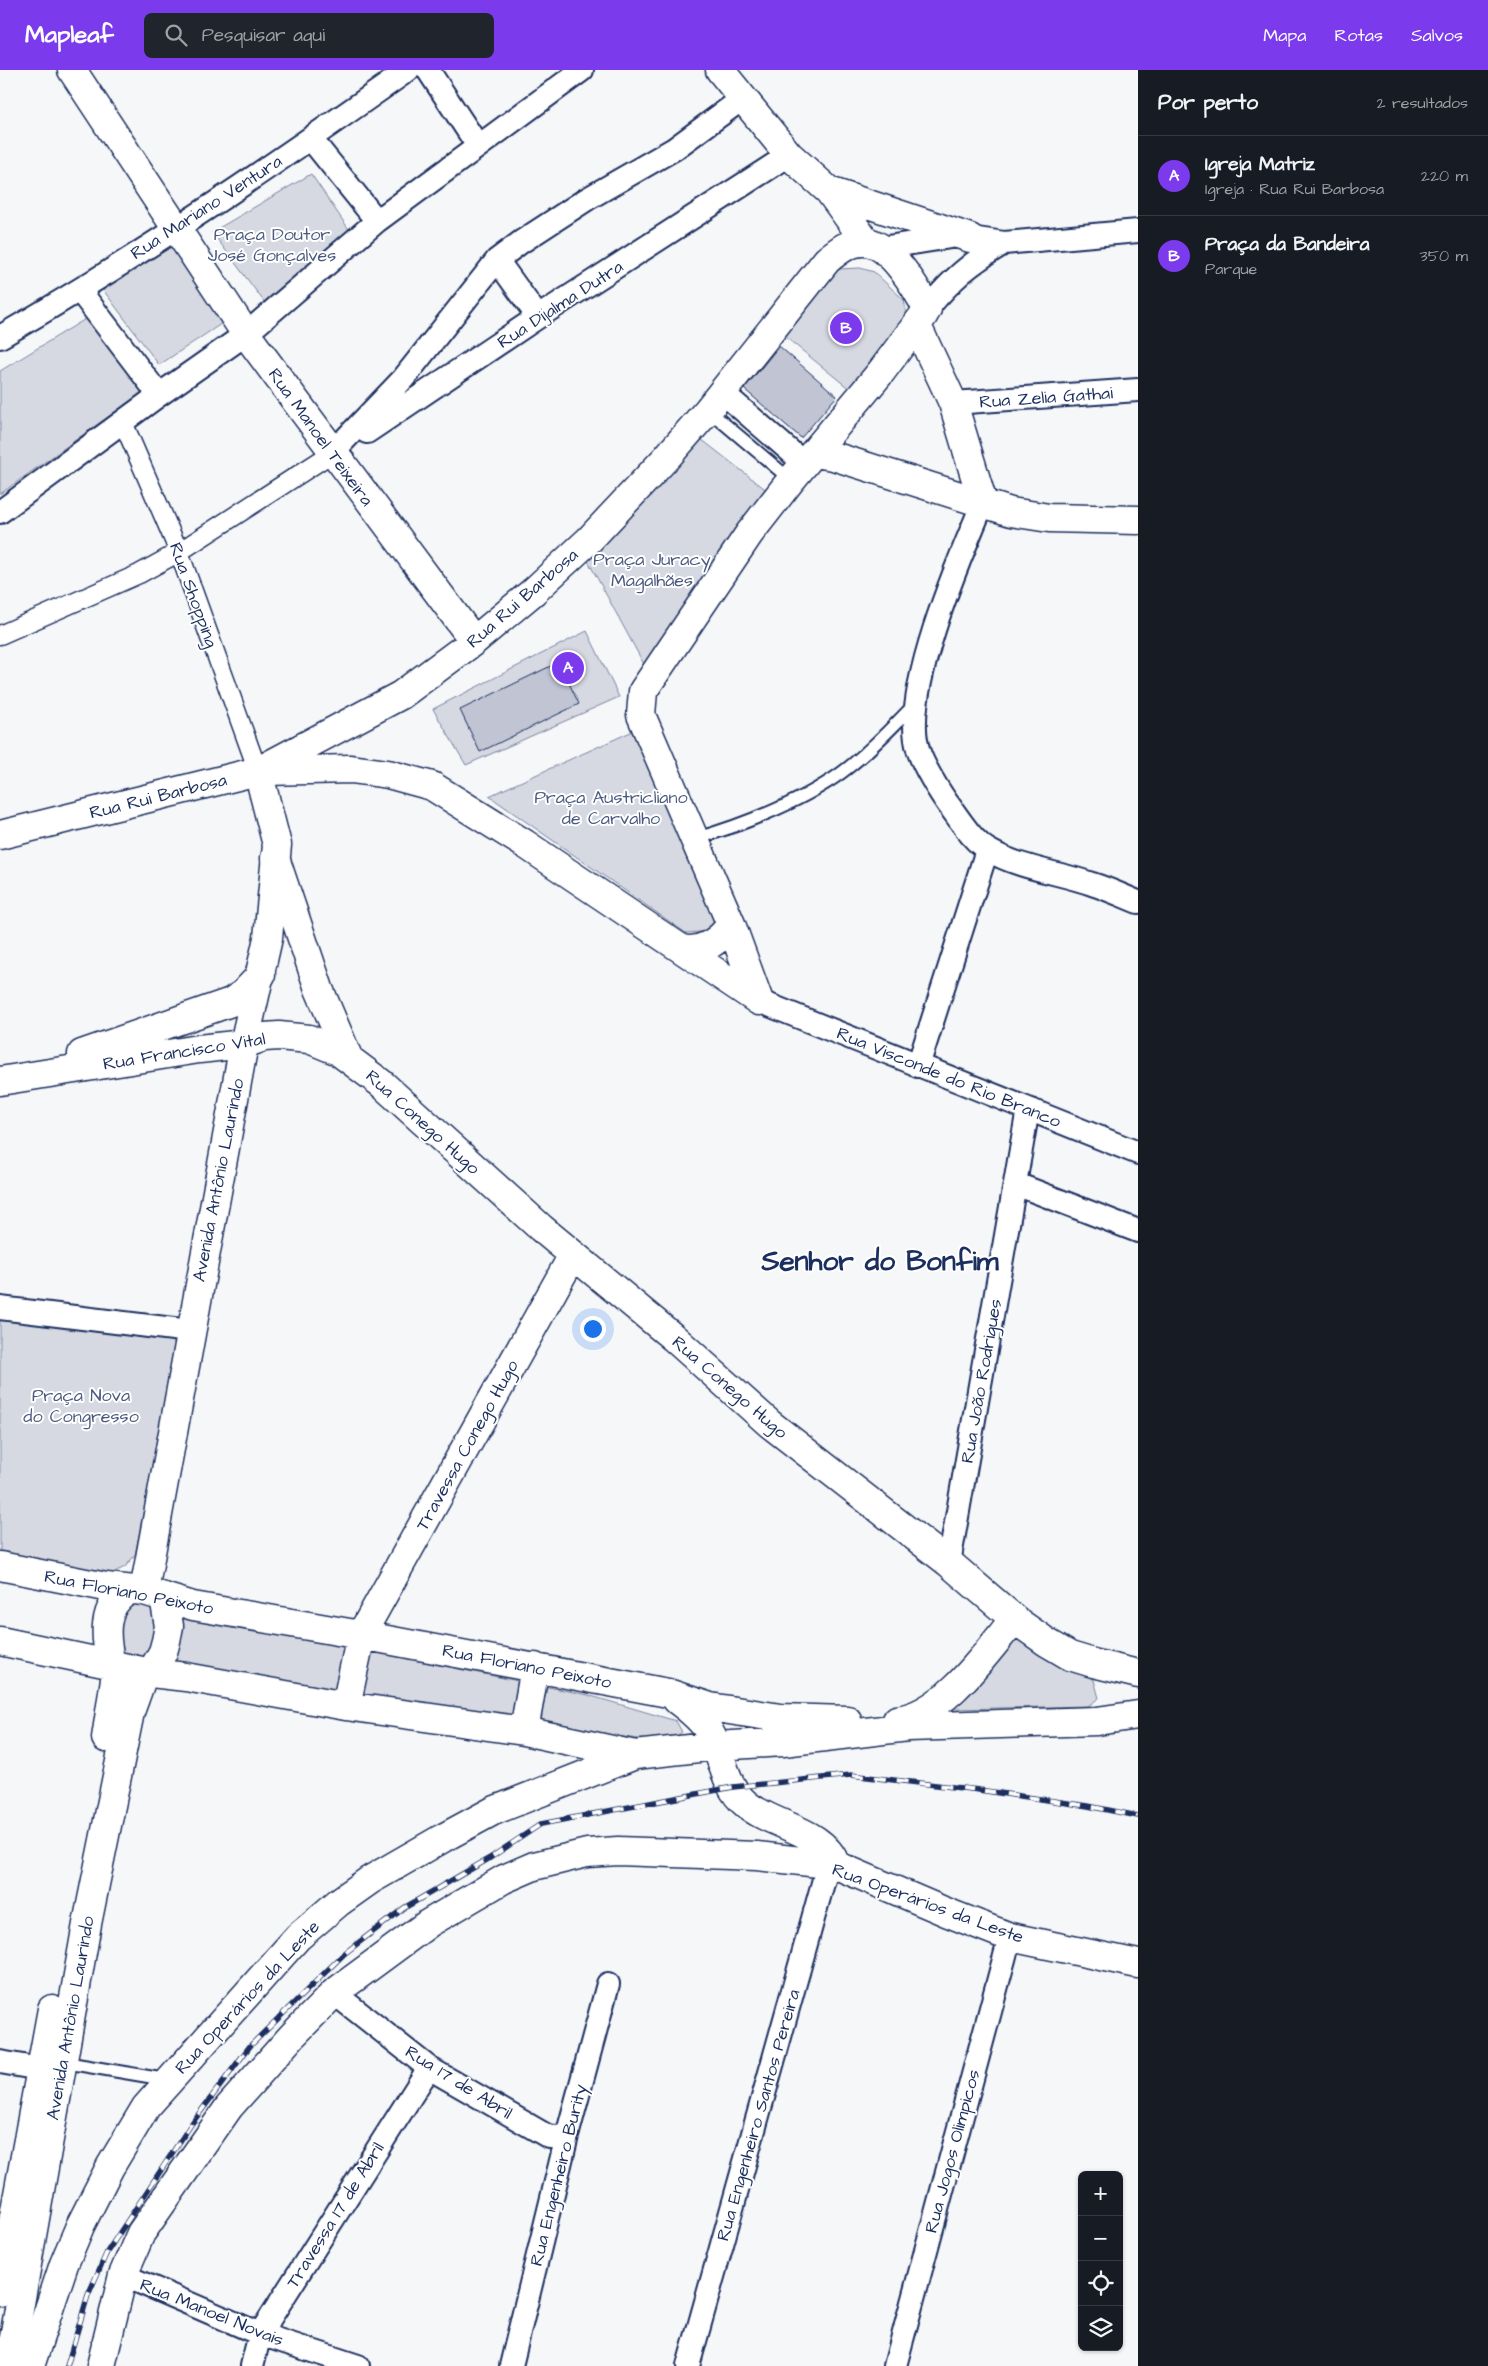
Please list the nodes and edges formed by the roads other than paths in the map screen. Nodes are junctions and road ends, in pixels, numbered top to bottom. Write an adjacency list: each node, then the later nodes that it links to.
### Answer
1 (72, 70): 12 (street, Rua Manoel Teixeira)
2 (408, 70): 7 (street, Rua Mariano Ventura)
3 (428, 70): 8 (street)
4 (582, 70): 8 (street)
5 (720, 70): 6 (street)
6 (742, 98): 9 (street); 17 (street)
7 (310, 139): 11 (street); 12 (street, Rua Mariano Ventura)
8 (478, 146): 11 (street)
9 (789, 155): 10 (street); 19 (street, Rua Dijalma Dutra)
10 (829, 192): 14 (street); 16 (street)
11 (377, 221): 21 (street)
12 (175, 227): 18 (street, Rua Mariano Ventura); 21 (street, Rua Manoel Teixeira)
13 (1138, 231): 15 (street)
14 (970, 238): 15 (street); 16 (street)
15 (1004, 243): 20 (street)
16 (874, 245): 20 (street); 25 (street, Rua Rui Barbosa)
17 (497, 260): 19 (street); 28 (street)
18 (80, 291): 22 (street, Rua Mariano Ventura); 24 (street)
19 (538, 317): 28 (street, Rua Dijalma Dutra)
20 (922, 317): 26 (street); 29 (street)
21 (246, 334): 24 (street); 28 (street, Rua Manoel Teixeira)
22 (0, 337)
23 (1138, 390): 26 (street, Rua Zelia Gathai)
24 (159, 395): 27 (street)
25 (715, 401): 29 (street); 35 (street, Rua Rui Barbosa)
26 (953, 403): 30 (street)
27 (124, 422): 31 (street); 33 (street, Rua Shopping)
28 (332, 453): 33 (street); 35 (street, Rua Manoel Teixeira)
29 (803, 466): 30 (street); 39 (street)
30 (983, 503): 32 (street); 36 (street)
31 (0, 512)
32 (1138, 520)
33 (180, 552): 34 (street); 37 (street, Rua Shopping)
34 (0, 636)
35 (474, 641): 37 (street, Rua Rui Barbosa)
36 (916, 702): 39 (lane); 40 (street)
37 (258, 771): 38 (street, Rua Rui Barbosa); 41 (street, Avenida Antônio Laurindo); 44 (street)
38 (0, 835)
39 (694, 839): 43 (street)
40 (987, 850): 42 (street); 49 (street)
41 (275, 858): 45 (street, Avenida Antônio Laurindo); 48 (street)
42 (1138, 902)
43 (731, 924): 44 (street); 46 (street)
44 (684, 950): 46 (street)
45 (261, 975): 47 (street, Avenida Antônio Laurindo); 50 (street, Rua Francisco Vital)
46 (759, 1001): 49 (street, Rua Visconde do Rio Branco)
47 (244, 1044): 48 (street, Rua Francisco Vital); 50 (street, Rua Francisco Vital); 57 (street, Avenida Antônio Laurindo)
48 (348, 1056): 55 (street, Rua Conego Hugo)
49 (918, 1066): 51 (street, Rua Visconde do Rio Branco)
50 (8, 1079)
51 (1028, 1109): 52 (street, Rua Visconde do Rio Branco); 53 (street, Rua João Rodrigues)
52 (1138, 1153)
53 (1016, 1184): 54 (street); 58 (street, Rua João Rodrigues)
54 (1138, 1231)
55 (574, 1255): 58 (street, Rua Conego Hugo); 62 (street, Travessa Conego Hugo)
56 (0, 1308): 57 (street)
57 (190, 1331): 60 (street, Avenida Antônio Laurindo)
58 (949, 1563): 61 (street, Rua Conego Hugo)
59 (0, 1566): 60 (street, Rua Floriano Peixoto)
60 (145, 1593): 62 (street, Rua Floriano Peixoto); 64 (street); 67 (street)
61 (1018, 1622): 66 (street, Rua Conego Hugo); 68 (street, Rua Floriano Peixoto)
62 (361, 1635): 65 (street, Rua Floriano Peixoto); 70 (street, Travessa Conego Hugo)
63 (0, 1641): 64 (street)
64 (114, 1665): 67 (street); 81 (street, Avenida Antônio Laurindo)
65 (535, 1667): 68 (street, Rua Floriano Peixoto); 72 (street)
66 (1125, 1671): 69 (street)
67 (147, 1673): 70 (street); 81 (street, Avenida Antônio Laurindo)
68 (668, 1693): 73 (street)
69 (1138, 1700)
70 (346, 1706): 72 (street)
71 (1138, 1715): 73 (street)
72 (524, 1731): 74 (street)
73 (716, 1746): 74 (street); 75 (street)
74 (635, 1755): 83 (street, Rua Operários da Leste)
75 (832, 1865): 76 (street, Rua Operários da Leste); 79 (street, Rua Operários da Leste); 94 (street, Rua Engenheiro Santos Pereira)
76 (1010, 1937): 77 (street, Rua Operários da Leste); 95 (street, Rua Jogos Olimpicos)
77 (1138, 1964)
78 (608, 1984): 84 (street, Rua Engenheiro Burity)
79 (334, 1993): 82 (street, Rua 17 de Abril); 85 (street, Rua Operários da Leste)
80 (0, 2062): 81 (street)
81 (51, 2066): 83 (lane); 86 (street, Avenida Antônio Laurindo); 88 (street, Avenida Antônio Laurindo)
82 (429, 2068): 84 (street, Rua 17 de Abril); 87 (street, Travessa 17 de Abril)
83 (166, 2084): 89 (street, Rua Operários da Leste)
84 (567, 2136): 93 (street, Rua Engenheiro Burity)
85 (123, 2276): 87 (street, Rua Manoel Novais); 90 (street, Rua Operários da Leste)
86 (0, 2292)
87 (260, 2334): 91 (street, Travessa 17 de Abril); 92 (street, Rua Manoel Novais)
88 (9, 2366)
89 (30, 2366)
90 (101, 2366)
91 (252, 2366)
92 (358, 2366)
93 (512, 2366)
94 (688, 2366)
95 (894, 2366)

